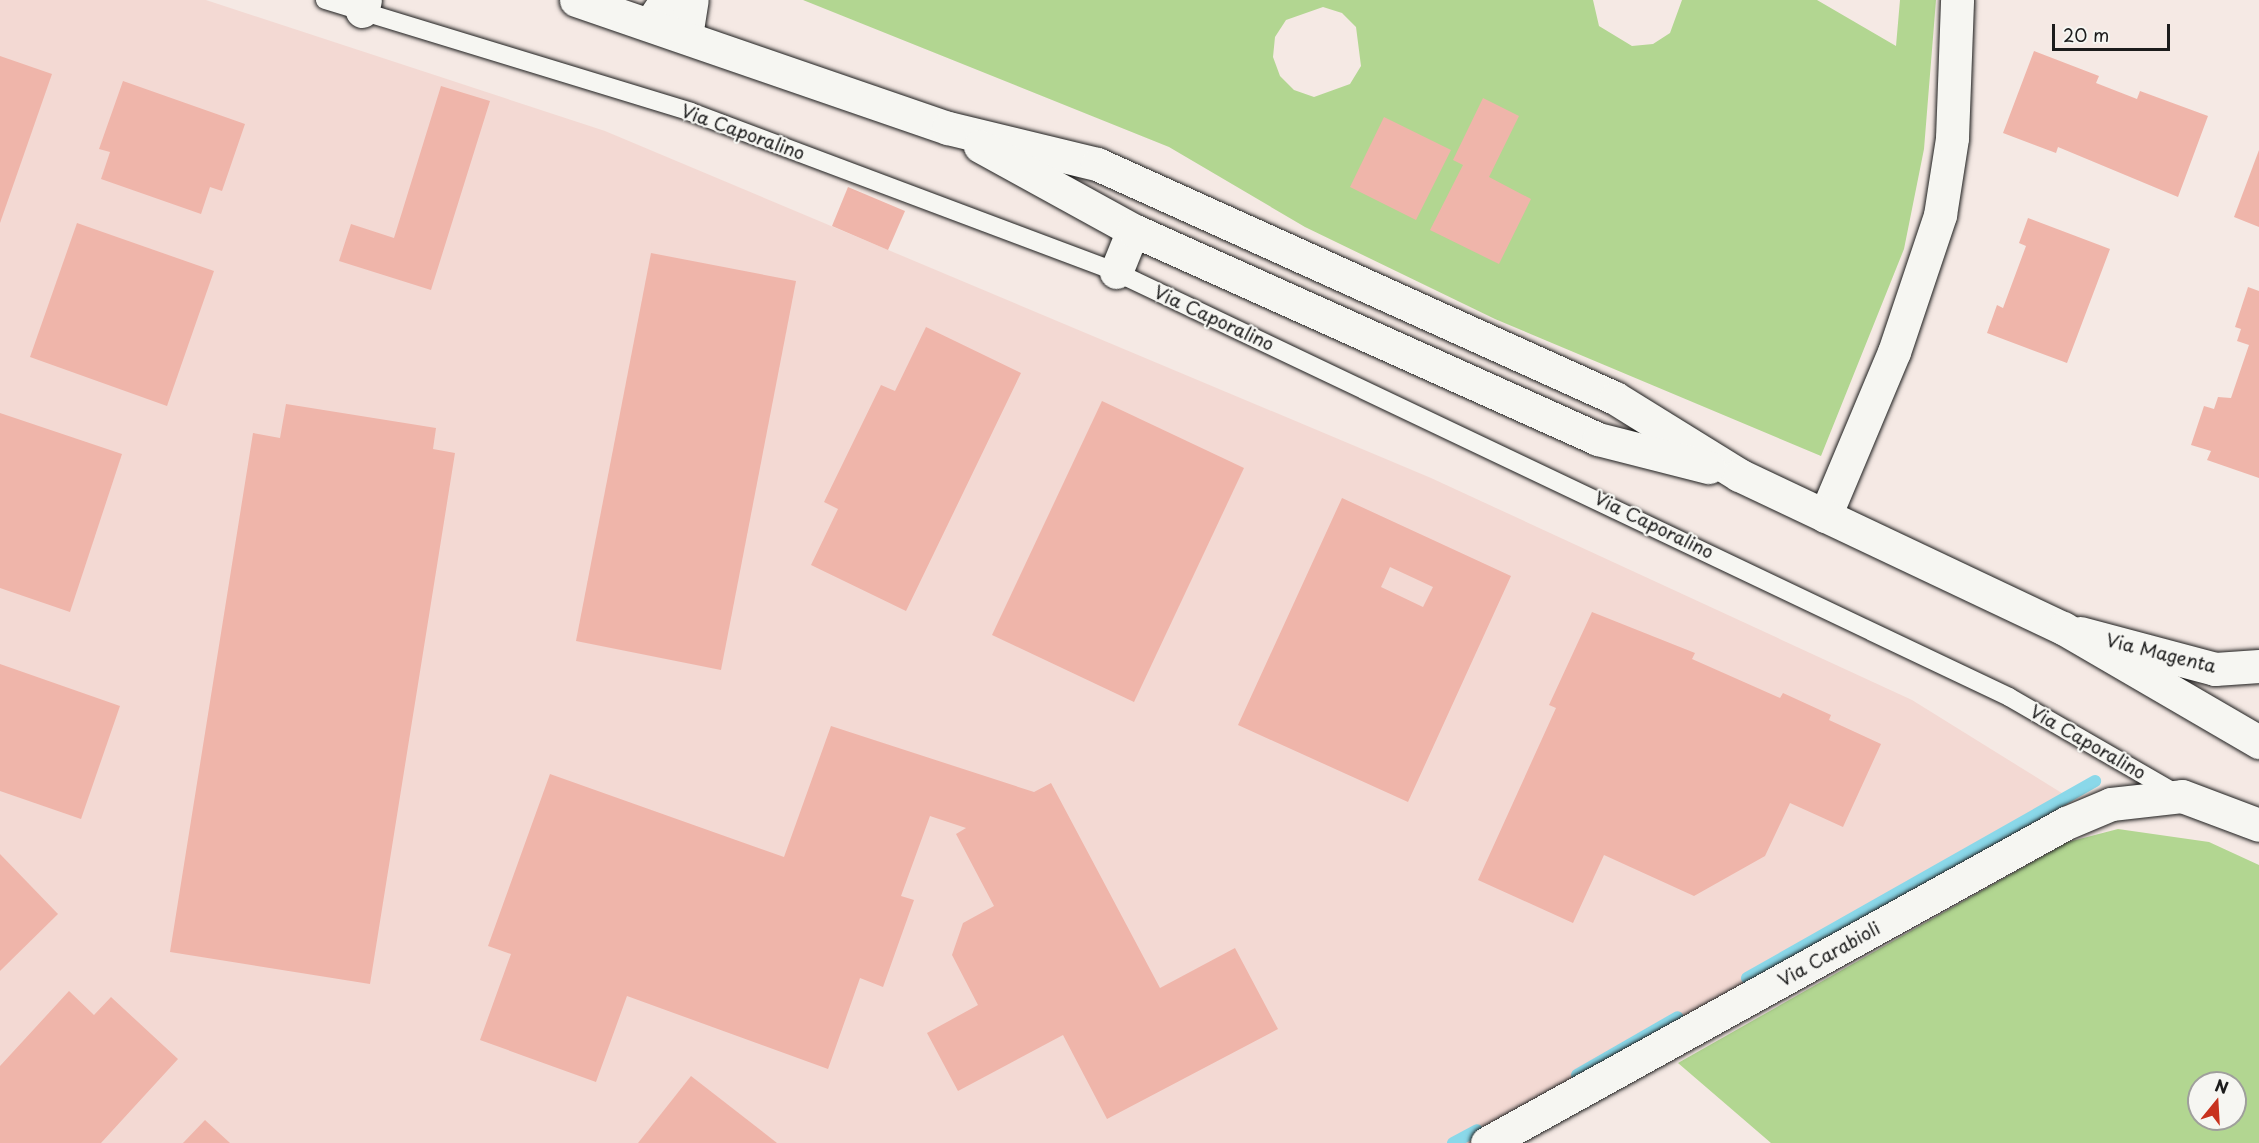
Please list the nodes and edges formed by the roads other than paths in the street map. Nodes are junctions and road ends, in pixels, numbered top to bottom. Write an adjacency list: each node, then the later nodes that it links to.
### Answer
1 (325, 0): 5 (lane, Via Caporalino)
2 (576, 0): 6 (street)
3 (692, 0): 7 (street)
4 (1957, 0): 12 (street)
5 (364, 6): 10 (lane, Via Caporalino)
6 (658, 12): 7 (street)
7 (686, 36): 8 (street)
8 (948, 128): 9 (street); 11 (street)
9 (1133, 230): 10 (street); 11 (street)
10 (1116, 272): 16 (lane, Via Caporalino)
11 (1739, 475): 12 (street)
12 (1825, 516): 13 (street)
13 (2063, 628): 14 (street, Via Magenta); 15 (street)
14 (2259, 666)
15 (2259, 742)
16 (2181, 796): 17 (street); 18 (street, Via Carabioli)
17 (2259, 825)
18 (1487, 1143)

